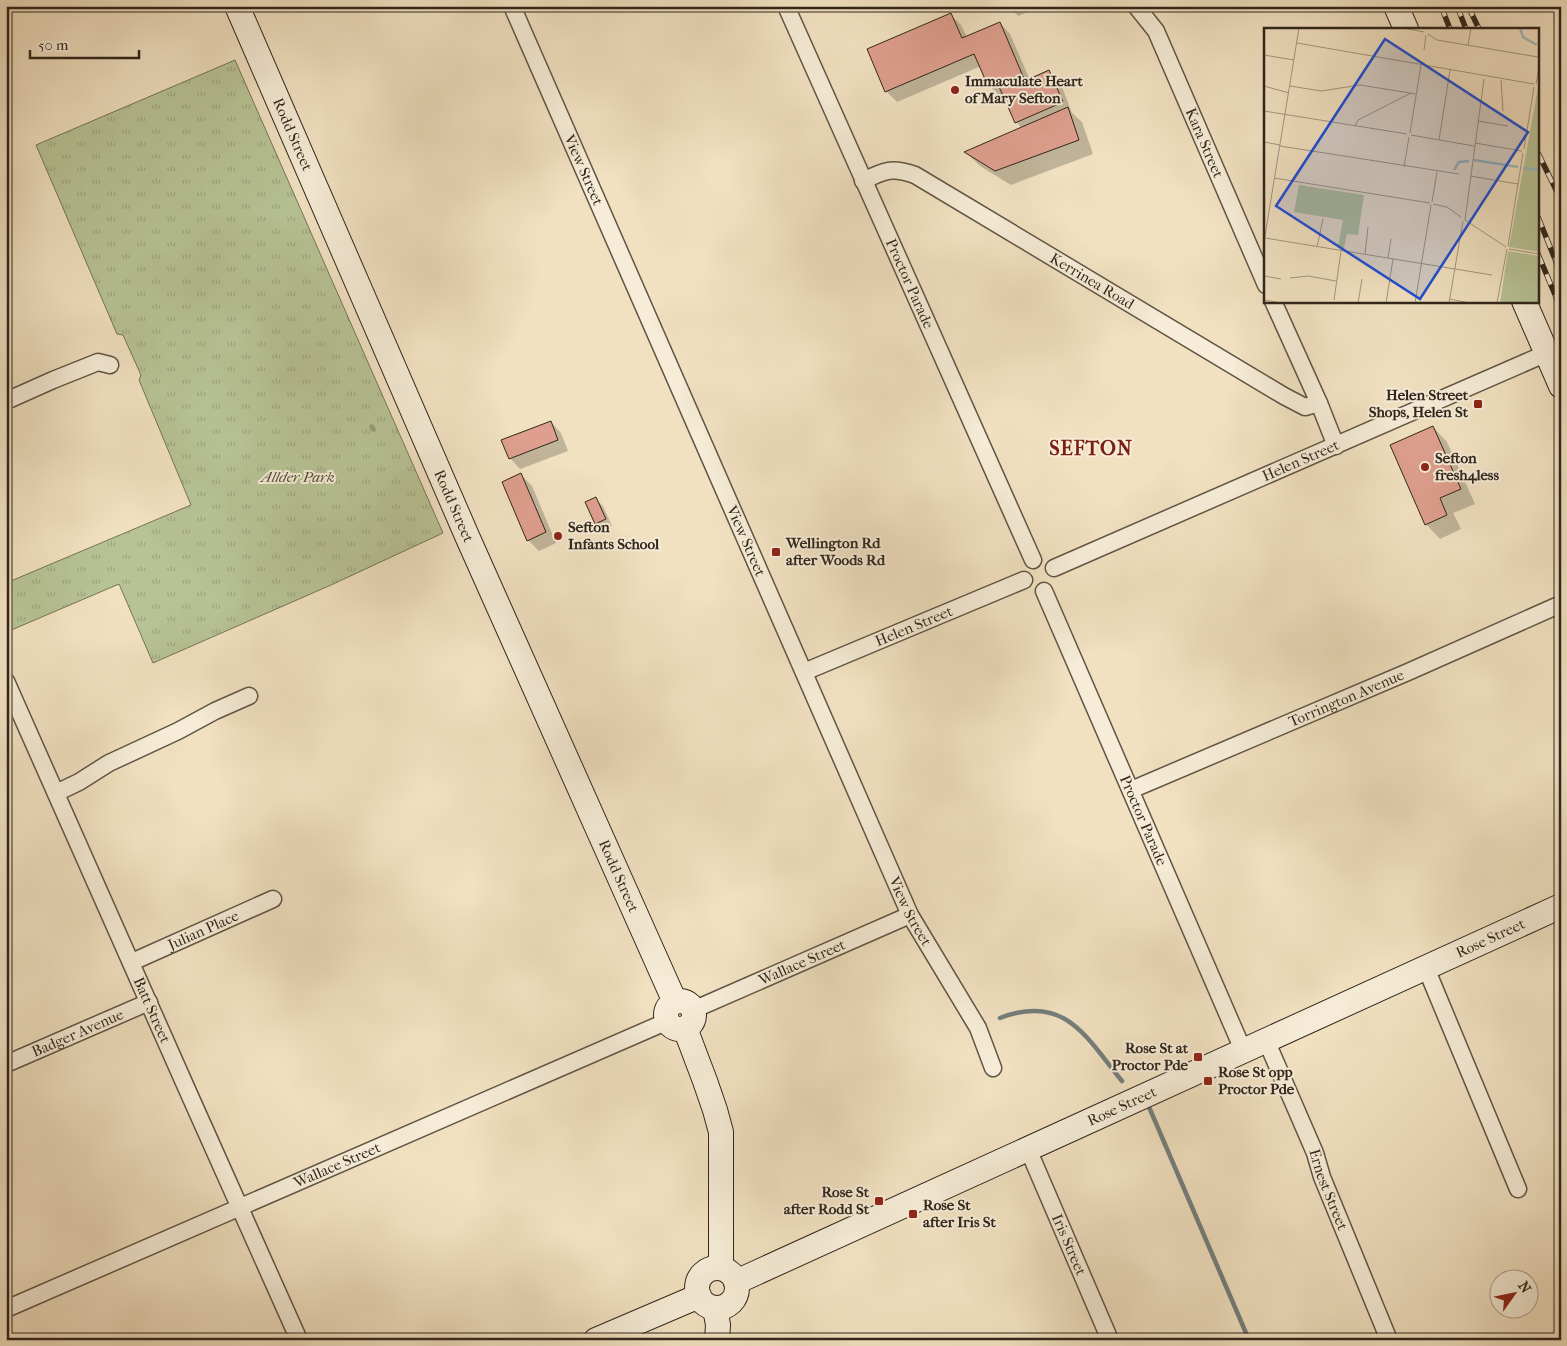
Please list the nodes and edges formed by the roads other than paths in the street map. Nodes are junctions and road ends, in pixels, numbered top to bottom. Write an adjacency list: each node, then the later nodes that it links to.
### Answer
1 (237, 6): 33 (street, Rodd Street)
2 (512, 6): 22 (street, View Street)
3 (786, 6): 7 (street, Proctor Parade)
4 (1136, 6): 8 (street, Kara Street)
5 (1396, 6): 6 (street)
6 (1406, 28)
7 (863, 181): 15 (street, Kerrinea Road); 17 (street, Proctor Parade)
8 (1264, 279)
9 (1273, 302): 15 (street)
10 (1524, 302): 11 (street)
11 (1547, 354): 13 (street); 16 (street, Helen Street)
12 (110, 365): 14 (street)
13 (1561, 386)
14 (6, 401)
15 (1319, 403): 16 (street)
16 (1336, 446): 18 (street, Helen Street)
17 (1033, 560): 18 (street); 19 (street)
18 (1054, 568): 20 (street)
19 (1024, 580): 20 (street); 22 (street, Helen Street)
20 (1044, 591): 25 (street, Proctor Parade)
21 (1561, 604): 25 (street, Torrington Avenue)
22 (804, 672): 29 (street, View Street)
23 (6, 681): 26 (street, Batt Street)
24 (249, 696): 26 (street)
25 (1131, 790): 35 (street, Proctor Parade)
26 (56, 792): 30 (street, Batt Street)
27 (273, 899): 30 (street, Julian Place)
28 (1561, 906): 31 (street, Rose Street)
29 (910, 915): 33 (street, Wallace Street); 37 (street, View Street)
30 (132, 962): 32 (street, Batt Street)
31 (1426, 968): 34 (street, Rose Street); 39 (street)
32 (149, 1002): 36 (street, Badger Avenue); 40 (street, Batt Street)
33 (680, 1016): 40 (street, Wallace Street); 41 (street, Rodd Street)
34 (1266, 1040): 35 (street, Rose Street); 48 (street, Ernest Street)
35 (1243, 1050): 38 (street, Rose Street)
36 (6, 1064)
37 (993, 1068)
38 (1028, 1148): 41 (street, Rose Street); 47 (street, Iris Street)
39 (1518, 1189)
40 (239, 1207): 43 (street, Wallace Street); 44 (street, Batt Street)
41 (727, 1275): 42 (street); 42 (street)
42 (707, 1302): 45 (street); 46 (street)
43 (6, 1309)
44 (300, 1340)
45 (596, 1340)
46 (717, 1340)
47 (1110, 1340)
48 (1390, 1340)

